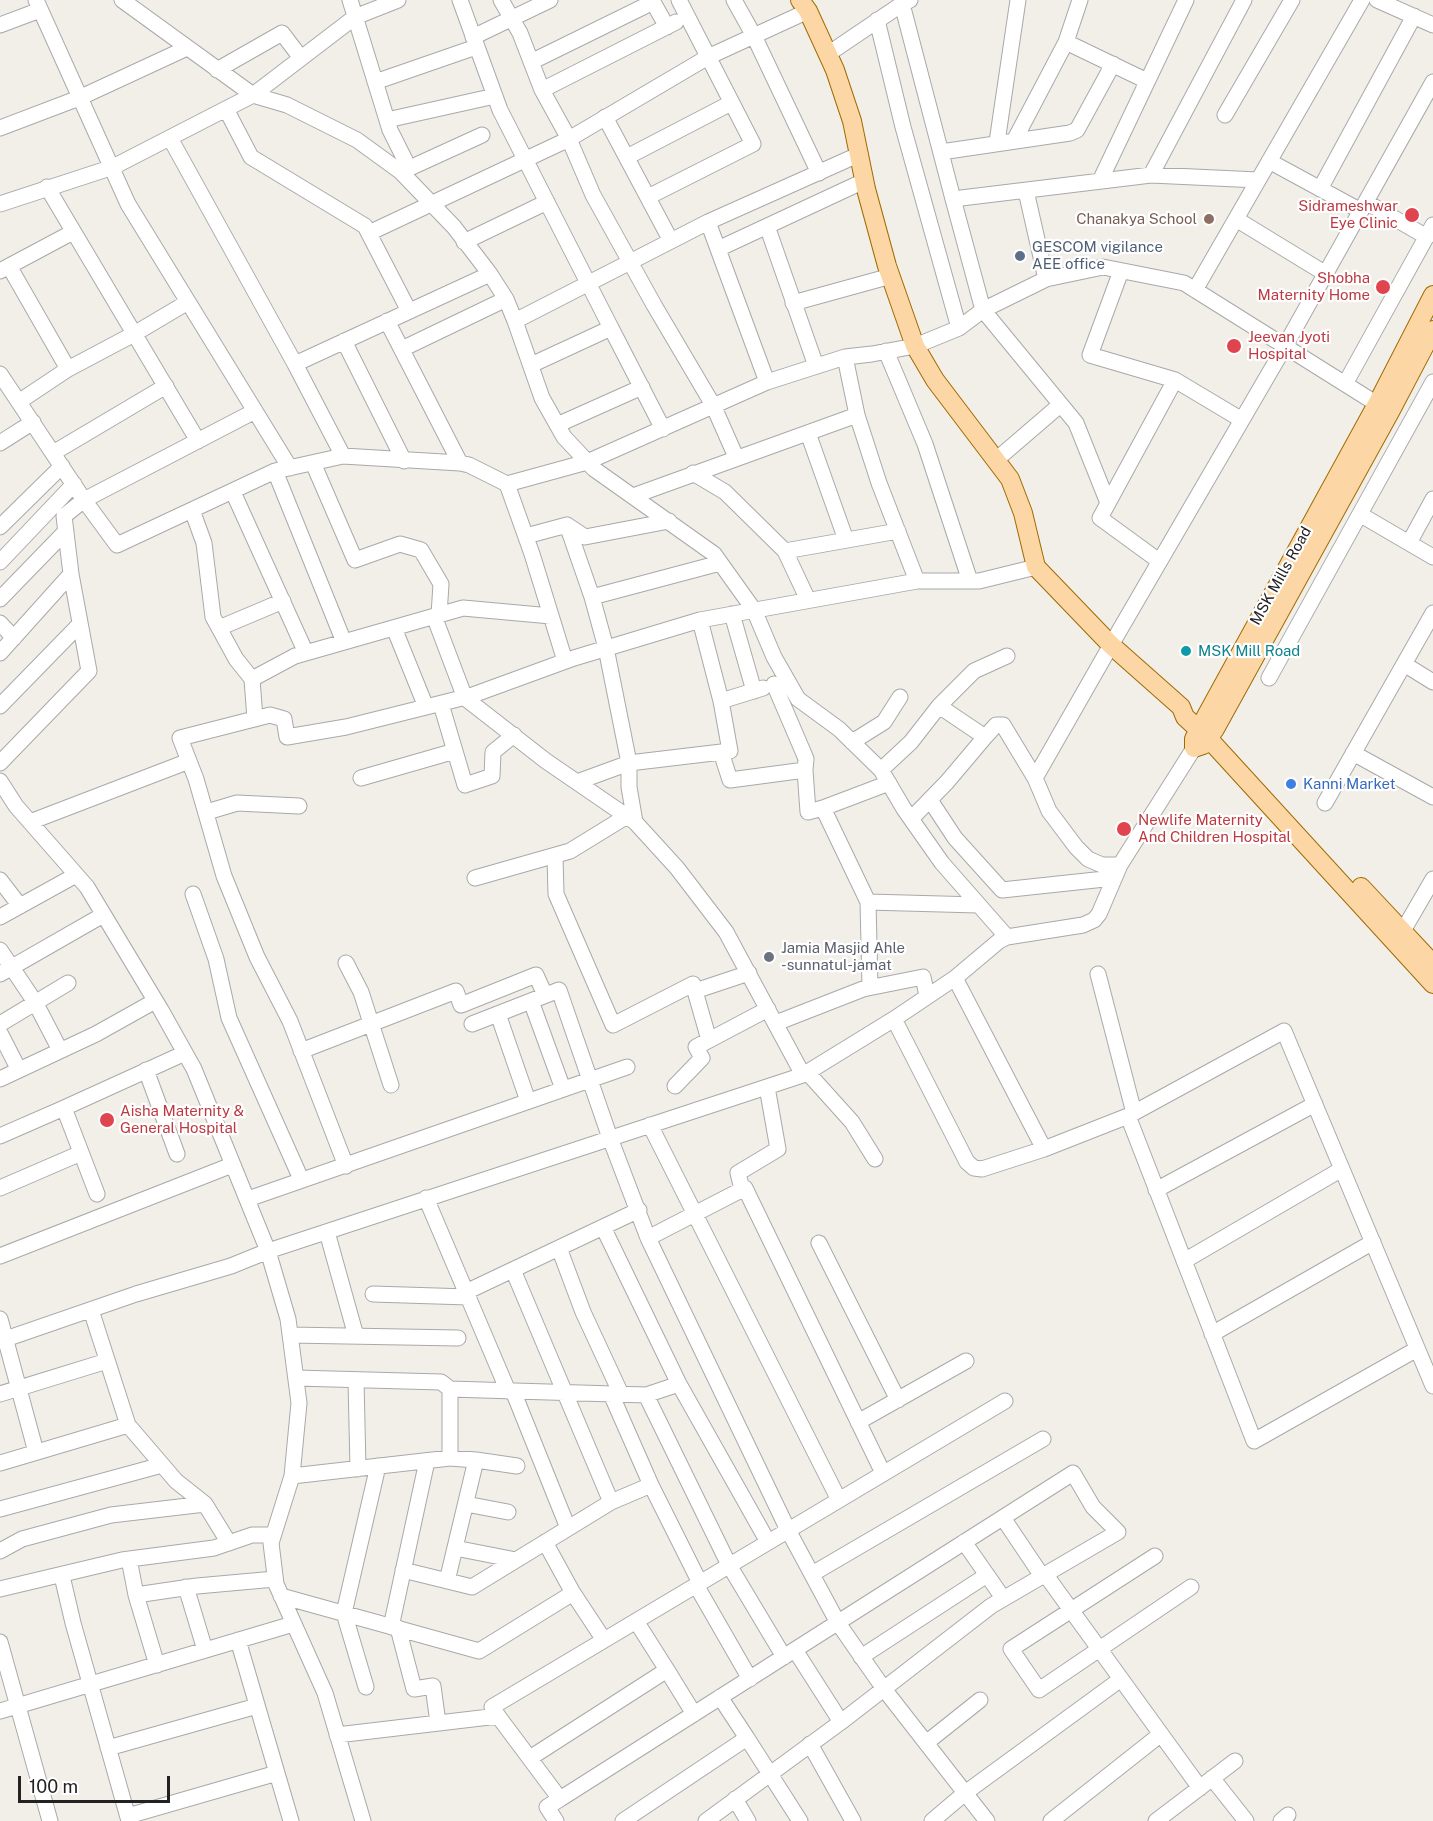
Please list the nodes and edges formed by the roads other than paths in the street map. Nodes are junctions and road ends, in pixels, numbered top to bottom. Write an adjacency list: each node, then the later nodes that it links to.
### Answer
1 (122, 0): 30 (street)
2 (350, 0): 19 (street)
3 (398, 0): 19 (street)
4 (459, 0): 28 (street)
5 (501, 0): 22 (street)
6 (550, 0): 22 (street)
7 (679, 0): 21 (street)
8 (734, 0): 27 (street)
9 (1018, 0): 54 (street)
10 (1080, 0): 29 (street)
11 (1186, 0): 37 (street)
12 (1244, 0): 63 (street)
13 (1292, 0): 46 (street)
14 (1362, 0): 59 (street)
15 (1377, 0): 20 (street)
16 (906, 2): 23 (street); 55 (street)
17 (38, 5): 25 (street); 43 (street)
18 (804, 6): 27 (street); 31 (main road)
19 (355, 16): 33 (street); 38 (street)
20 (1414, 16): 24 (street); 68 (street)
21 (687, 17): 26 (street); 32 (street)
22 (512, 18): 28 (street); 34 (street)
23 (877, 20): 31 (street); 103 (street)
24 (1433, 24)
25 (0, 25)
26 (667, 27): 34 (street); 40 (street)
27 (754, 36): 32 (street); 62 (street)
28 (475, 42): 38 (street); 42 (street)
29 (1066, 42): 35 (street); 53 (street)
30 (187, 48): 36 (street); 43 (street)
31 (828, 54): 56 (main road)
32 (708, 57): 44 (street); 47 (street)
33 (301, 58): 36 (street); 41 (street)
34 (531, 62): 40 (street)
35 (1113, 64): 37 (street); 53 (street)
36 (217, 70): 41 (street)
37 (1148, 81): 66 (street)
38 (375, 82): 48 (street)
39 (1433, 82): 75 (street)
40 (542, 90): 52 (street)
41 (253, 95): 45 (street); 61 (street)
42 (495, 96): 48 (street); 58 (street)
43 (79, 98): 49 (street); 60 (street)
44 (731, 103): 57 (street); 70 (street)
45 (226, 108): 51 (street); 81 (street)
46 (1225, 115)
47 (605, 117): 52 (street); 57 (street)
48 (387, 120): 61 (street)
49 (0, 128)
50 (482, 135): 61 (street)
51 (170, 138): 60 (street); 112 (street)
52 (569, 139): 58 (street); 85 (street)
53 (1014, 141): 54 (street)
54 (997, 142): 55 (street)
55 (941, 152): 71 (street)
56 (860, 154): 62 (street); 65 (main road)
57 (627, 157): 70 (street)
58 (526, 159): 72 (street); 74 (street)
59 (1269, 161): 64 (street); 68 (street)
60 (113, 167): 67 (street); 96 (street)
61 (401, 172): 74 (street)
62 (819, 172): 77 (street)
63 (1151, 175): 64 (street); 66 (street)
64 (1258, 180): 76 (street)
65 (864, 181): 78 (street); 90 (main road)
66 (1100, 181): 69 (street)
67 (47, 187): 73 (street); 80 (street)
68 (1320, 189): 75 (street)
69 (1026, 190): 71 (street); 91 (street)
70 (648, 197): 82 (street)
71 (953, 200): 98 (street)
72 (547, 201): 83 (street); 92 (street)
73 (0, 204)
74 (431, 205): 81 (street); 83 (street)
75 (1363, 207): 79 (street); 89 (street)
76 (1236, 219): 89 (street); 93 (street)
77 (708, 222): 82 (street); 84 (street)
78 (767, 226): 84 (street); 97 (street)
79 (1430, 231): 120 (street)
80 (73, 232): 86 (street); 105 (street)
81 (369, 232): 99 (street)
82 (672, 241): 85 (street)
83 (464, 242): 88 (street)
84 (718, 249): 118 (street)
85 (631, 262): 92 (street); 124 (street)
86 (4, 269): 115 (street)
87 (1121, 271): 91 (street); 93 (street); 117 (street)
88 (490, 274): 95 (street); 99 (street)
89 (1326, 274): 108 (street)
90 (891, 276): 97 (street); 107 (main road)
91 (1046, 279): 98 (street)
92 (589, 283): 101 (street); 102 (street)
93 (1195, 290): 108 (street)
94 (1433, 295): 126 (main road, MSK Mills Road)
95 (506, 299): 101 (street); 109 (street)
96 (188, 303): 105 (street); 127 (street)
97 (793, 303): 114 (street)
98 (983, 310): 103 (street); 125 (street)
99 (409, 311): 100 (street)
100 (387, 321): 106 (street); 109 (street)
101 (515, 321): 113 (street)
102 (611, 328): 113 (street); 122 (street)
103 (959, 328): 107 (street)
104 (1433, 330): 126 (main road, MSK Mills Road)
105 (134, 334): 115 (street); 121 (street)
106 (344, 341): 112 (street); 140 (street)
107 (915, 346): 110 (street); 139 (main road)
108 (1285, 346): 120 (street); 129 (street)
109 (402, 349): 143 (street)
110 (886, 351): 111 (street); 172 (street)
111 (845, 357): 114 (street); 128 (street)
112 (295, 364): 137 (street)
113 (531, 365): 131 (street)
114 (816, 366): 118 (street)
115 (68, 369): 123 (street)
116 (0, 374): 123 (street)
117 (1175, 380): 129 (street); 153 (street)
118 (767, 382): 124 (street)
119 (1433, 382): 155 (street)
120 (1345, 384): 126 (street)
121 (166, 386): 134 (street); 136 (street)
122 (642, 387): 131 (street); 132 (street)
123 (20, 401): 130 (street)
124 (713, 405): 132 (street); 138 (street)
125 (1060, 405): 139 (street); 153 (street)
126 (1384, 408): 208 (main road, MSK Mills Road)
127 (255, 411): 134 (street); 145 (street)
128 (857, 415): 133 (street); 160 (street)
129 (1242, 420): 166 (street)
130 (33, 422): 135 (street); 136 (street)
131 (557, 425): 141 (street)
132 (663, 429): 141 (street)
133 (808, 433): 138 (street); 162 (street)
134 (198, 441): 152 (street)
135 (0, 443)
136 (53, 453): 144 (street)
137 (343, 456): 140 (street); 142 (street)
138 (736, 458): 146 (street)
139 (996, 460): 169 (main road)
140 (404, 461): 143 (street)
141 (587, 462): 148 (street); 150 (street)
142 (313, 463): 145 (street); 179 (street)
143 (460, 463): 148 (street)
144 (62, 466): 147 (street); 158 (street)
145 (282, 470): 149 (street); 188 (street)
146 (693, 473): 150 (street); 164 (street)
147 (74, 484): 152 (street); 167 (street)
148 (507, 484): 161 (street)
149 (233, 492): 154 (street); 176 (street)
150 (633, 496): 156 (street)
151 (1433, 499): 163 (street)
152 (84, 500): 154 (street); 159 (street)
153 (1108, 503): 166 (street)
154 (192, 510): 186 (street)
155 (1361, 515): 163 (street); 196 (street)
156 (669, 521): 157 (street); 168 (street)
157 (567, 525): 161 (street); 173 (street)
158 (0, 527)
159 (66, 531): 170 (street); 174 (street)
160 (898, 531): 162 (street); 171 (street)
161 (526, 536): 180 (street)
162 (846, 540): 164 (street)
163 (1409, 543): 165 (street)
164 (785, 551): 175 (street)
165 (1433, 557)
166 (1160, 561): 189 (street)
167 (0, 562)
168 (720, 563): 173 (street); 177 (street)
169 (1036, 567): 172 (street); 189 (main road)
170 (71, 574): 184 (street); 187 (street)
171 (917, 581): 172 (street); 175 (street)
172 (970, 581)
173 (592, 597): 190 (street)
174 (0, 599)
175 (808, 600): 177 (street)
176 (283, 601): 186 (street); 191 (street)
177 (753, 610): 178 (street); 198 (street)
178 (732, 614): 182 (street); 200 (street)
179 (437, 616): 180 (street); 185 (street); 202 (street)
180 (551, 616): 194 (street)
181 (1432, 616): 195 (street)
182 (700, 620): 190 (street); 203 (street)
183 (0, 623): 187 (street)
184 (80, 624): 205 (street); 217 (street)
185 (394, 627): 188 (street); 204 (street)
186 (219, 628): 197 (street)
187 (14, 638): 192 (street)
188 (344, 642): 191 (street)
189 (1111, 645): 208 (main road); 221 (street)
190 (606, 648): 194 (street); 216 (street)
191 (306, 652): 197 (street)
192 (0, 653)
193 (1007, 656): 206 (street)
194 (565, 661): 202 (street)
195 (1404, 664): 199 (street); 214 (street)
196 (1269, 678)
197 (252, 679): 207 (street)
198 (781, 682): 200 (street); 211 (street); 218 (street)
199 (1433, 682)
200 (754, 691): 203 (street)
201 (900, 697): 211 (street)
202 (465, 698): 204 (street); 209 (street)
203 (721, 702): 213 (street)
204 (433, 705): 207 (street); 212 (street)
205 (0, 706)
206 (939, 706): 210 (street); 219 (street)
207 (255, 719): 215 (street)
208 (1204, 733): 235 (street); 247 (main road)
209 (514, 735): 212 (street); 223 (street)
210 (986, 737): 221 (street); 225 (street)
211 (852, 742): 219 (street)
212 (455, 751): 220 (street)
213 (721, 752): 216 (street); 218 (street)
214 (1353, 753): 224 (street); 227 (street)
215 (189, 761): 230 (street); 233 (street)
216 (629, 762): 223 (street); 231 (street)
217 (0, 763)
218 (805, 770): 229 (street)
219 (885, 777): 229 (street); 232 (street)
220 (361, 778)
221 (1035, 778): 235 (street)
222 (0, 781): 226 (street)
223 (577, 782): 231 (street)
224 (1433, 797)
225 (930, 800): 232 (street); 235 (street)
226 (5, 802): 233 (street)
227 (1325, 803)
228 (299, 806): 230 (street)
229 (823, 808): 241 (street)
230 (207, 812): 272 (street)
231 (631, 819): 234 (street); 252 (street)
232 (911, 819): 242 (street)
233 (30, 822): 236 (street)
234 (555, 856): 237 (street); 258 (street)
235 (1117, 872): 246 (street)
236 (76, 875): 243 (street); 244 (street)
237 (475, 878)
238 (1433, 879): 247 (street)
239 (0, 880): 243 (street)
240 (193, 894): 298 (street)
241 (868, 902): 242 (street); 257 (street)
242 (978, 904): 246 (street)
243 (20, 906): 245 (street)
244 (103, 915): 251 (street); 262 (street)
245 (0, 917)
246 (1007, 937): 254 (street)
247 (1399, 938): 250 (main road); 256 (main road)
248 (0, 950): 251 (street)
249 (346, 963): 267 (street)
250 (1433, 964)
251 (6, 971): 261 (street)
252 (748, 973): 258 (street); 264 (street)
253 (1098, 974): 287 (street)
254 (955, 978): 259 (street); 291 (street)
255 (68, 983): 261 (street)
256 (1433, 984)
257 (870, 987): 259 (street); 264 (street)
258 (695, 991): 270 (street)
259 (927, 996): 265 (street)
260 (538, 998): 263 (street); 267 (street); 279 (street); 283 (street)
261 (35, 1002): 266 (street); 271 (street)
262 (154, 1002): 271 (street); 273 (street)
263 (498, 1014): 268 (street); 284 (street)
264 (772, 1016): 270 (street); 277 (street)
265 (894, 1019): 277 (street); 291 (street)
266 (0, 1024)
267 (373, 1024): 272 (street); 280 (street)
268 (472, 1024)
269 (0, 1033): 275 (street)
270 (709, 1040): 281 (street)
271 (60, 1050): 275 (street)
272 (301, 1051): 296 (street)
273 (185, 1053): 276 (street); 295 (street)
274 (627, 1067): 279 (street)
275 (19, 1070): 278 (street)
276 (147, 1070): 286 (street); 293 (street)
277 (805, 1073): 282 (street); 294 (street)
278 (0, 1079)
279 (590, 1080): 283 (street); 290 (street)
280 (391, 1086)
281 (675, 1086)
282 (766, 1087): 288 (street); 300 (street)
283 (563, 1089): 284 (street)
284 (528, 1101): 296 (street)
285 (1315, 1104): 287 (street); 297 (street); 301 (street)
286 (64, 1108): 289 (street); 292 (street)
287 (1131, 1114): 291 (street); 301 (street)
288 (650, 1125): 290 (street); 306 (street)
289 (0, 1136)
290 (610, 1138): 303 (street); 305 (street)
291 (1044, 1149)
292 (81, 1153): 299 (street); 302 (street)
293 (177, 1154)
294 (875, 1159)
295 (232, 1165): 304 (street); 314 (street)
296 (346, 1166): 298 (street)
297 (1342, 1169): 310 (street); 315 (street)
298 (301, 1179): 304 (street)
299 (0, 1188)
300 (742, 1189): 306 (street); 342 (street)
301 (1156, 1190): 315 (street)
302 (97, 1194)
303 (426, 1198): 308 (street); 318 (street)
304 (248, 1199): 313 (street)
305 (639, 1210): 307 (street); 309 (street)
306 (695, 1214): 309 (street); 357 (street)
307 (603, 1227): 312 (street); 331 (street)
308 (327, 1232): 313 (street); 323 (street)
309 (648, 1238): 365 (street)
310 (1372, 1242): 321 (street); 326 (street)
311 (819, 1243): 340 (street)
312 (560, 1248): 316 (street); 338 (street)
313 (268, 1251): 319 (street); 322 (street)
314 (0, 1256)
315 (1184, 1261): 321 (street)
316 (513, 1270): 318 (street); 336 (street)
317 (373, 1294): 318 (street)
318 (467, 1295): 335 (street)
319 (91, 1310): 325 (street); 327 (street)
320 (0, 1319): 325 (street)
321 (1212, 1334): 326 (street)
322 (291, 1335): 323 (street); 329 (street)
323 (356, 1336): 324 (street)
324 (458, 1338)
325 (3, 1340): 333 (street)
326 (1417, 1349): 332 (street)
327 (107, 1361): 333 (street); 343 (street)
328 (966, 1361): 340 (street)
329 (296, 1378): 330 (street); 355 (street)
330 (356, 1380): 334 (street); 353 (street)
331 (680, 1384): 339 (street); 368 (street)
332 (1433, 1386)
333 (19, 1388): 337 (street); 345 (street)
334 (450, 1389): 335 (street); 346 (street)
335 (510, 1391): 336 (street); 364 (street)
336 (566, 1393): 338 (street); 358 (street)
337 (0, 1394)
338 (616, 1394): 339 (street); 356 (street)
339 (646, 1395): 376 (street)
340 (897, 1400): 342 (street)
341 (1005, 1401): 354 (street)
342 (858, 1422): 354 (street)
343 (128, 1425): 345 (street); 350 (street)
344 (1042, 1439): 378 (street)
345 (36, 1452): 349 (street)
346 (450, 1458): 347 (street); 348 (street)
347 (477, 1460): 352 (street); 360 (street)
348 (427, 1461): 351 (street); 377 (street)
349 (0, 1463)
350 (162, 1465): 359 (street); 361 (street)
351 (378, 1466): 353 (street); 393 (street)
352 (517, 1466)
353 (358, 1469): 355 (street)
354 (883, 1473): 357 (street)
355 (292, 1476): 366 (street)
356 (651, 1485): 358 (street); 384 (street)
357 (839, 1500): 365 (street)
358 (610, 1502): 364 (street)
359 (205, 1504): 370 (street); 372 (street)
360 (466, 1504): 362 (street); 371 (street)
361 (0, 1509)
362 (508, 1512)
363 (1003, 1518): 369 (street); 381 (street); 381 (street)
364 (568, 1528): 367 (street)
365 (788, 1530): 368 (street); 378 (street)
366 (273, 1535): 370 (street); 382 (street)
367 (544, 1542): 375 (street); 388 (street)
368 (768, 1542): 376 (street)
369 (964, 1542): 380 (street); 395 (street)
370 (229, 1543): 374 (street)
371 (455, 1548): 375 (street); 383 (street)
372 (0, 1551)
373 (1155, 1556): 392 (street)
374 (129, 1559): 379 (street); 389 (street)
375 (516, 1560): 383 (street)
376 (729, 1565): 384 (street); 403 (street)
377 (404, 1570): 383 (street); 397 (street)
378 (812, 1574): 395 (street)
379 (62, 1575): 387 (street); 409 (street)
380 (987, 1575): 391 (street); 404 (street)
381 (1044, 1575): 391 (street); 392 (street)
382 (275, 1579): 385 (street); 390 (street)
383 (447, 1581)
384 (698, 1584): 394 (street); 407 (street)
385 (186, 1587): 389 (street); 401 (street)
386 (1191, 1587): 402 (street)
387 (0, 1589)
388 (573, 1593): 397 (street); 399 (street)
389 (136, 1595): 405 (street)
390 (281, 1596): 393 (street); 396 (street)
391 (1003, 1599): 411 (street)
392 (1071, 1610): 402 (street); 402 (street)
393 (344, 1613): 397 (street); 410 (street)
394 (636, 1621): 399 (street); 406 (street)
395 (838, 1623): 403 (street); 404 (street)
396 (293, 1624): 398 (street); 422 (street)
397 (394, 1627): 420 (street)
398 (238, 1640): 401 (street); 415 (street)
399 (604, 1640): 418 (street)
400 (0, 1645): 414 (street)
401 (205, 1650): 405 (street)
402 (1100, 1650): 408 (street)
403 (789, 1653): 407 (street); 419 (street)
404 (861, 1657): 411 (street)
405 (157, 1665): 409 (street)
406 (667, 1670): 417 (street); 427 (street)
407 (750, 1678): 412 (street)
408 (1121, 1679): 421 (street); 432 (street)
409 (90, 1685): 414 (street); 426 (street)
410 (366, 1687)
411 (884, 1689): 419 (street); 424 (street)
412 (720, 1697): 417 (street); 423 (street)
413 (980, 1700): 424 (street)
414 (18, 1706): 416 (street); 437 (street)
415 (257, 1706): 426 (street); 429 (street)
416 (0, 1711)
417 (694, 1714): 433 (street)
418 (498, 1716): 420 (street); 427 (street)
419 (841, 1722): 425 (street)
420 (438, 1723): 422 (street)
421 (1161, 1734): 431 (street); 447 (street)
422 (337, 1735): 436 (street)
423 (747, 1738): 430 (street); 440 (street)
424 (926, 1743): 432 (street)
425 (810, 1744): 430 (street); 444 (street)
426 (108, 1748): 435 (street)
427 (530, 1758): 433 (street)
428 (1234, 1761): 431 (street)
429 (277, 1773): 435 (street); 438 (street)
430 (770, 1774): 434 (street); 443 (street)
431 (1206, 1783): 448 (street); 449 (street)
432 (965, 1793): 445 (street); 446 (street)
433 (560, 1799): 439 (street)
434 (735, 1799): 441 (street); 442 (street)
435 (128, 1818)
436 (357, 1820)
437 (50, 1821)
438 (291, 1821)
439 (556, 1821)
440 (623, 1821)
441 (706, 1821)
442 (748, 1821)
443 (800, 1821)
444 (853, 1821)
445 (932, 1821)
446 (987, 1821)
447 (1051, 1821)
448 (1156, 1821)
449 (1246, 1821)

